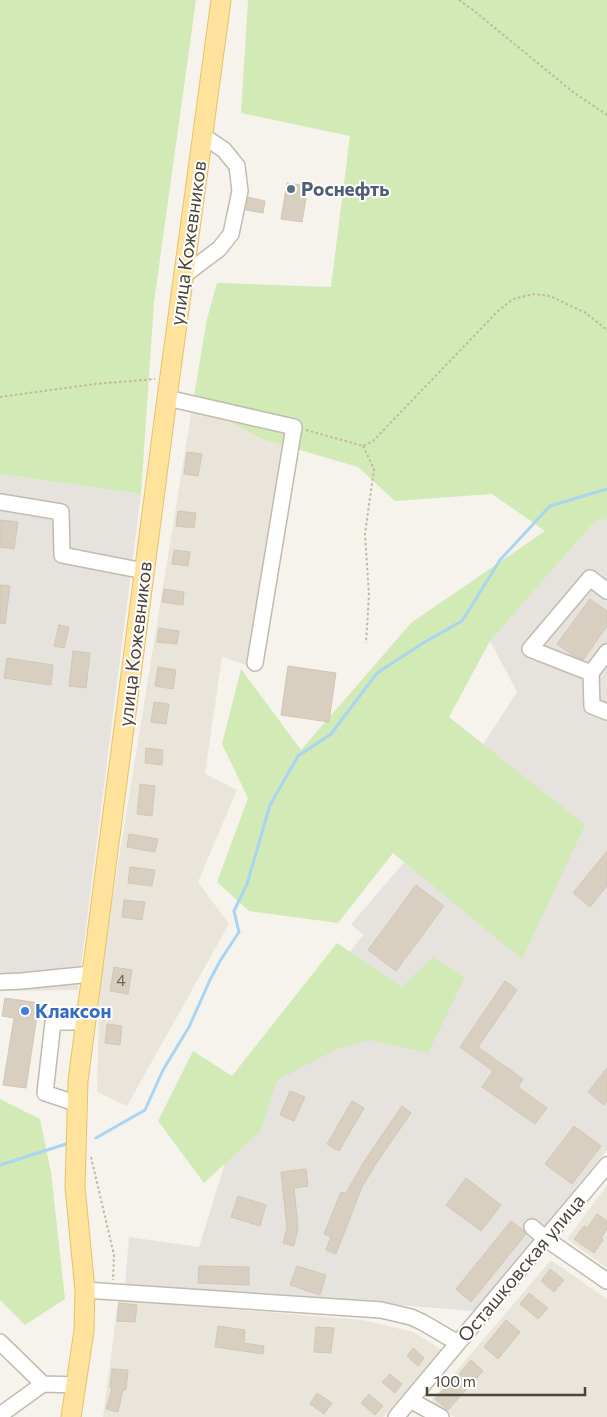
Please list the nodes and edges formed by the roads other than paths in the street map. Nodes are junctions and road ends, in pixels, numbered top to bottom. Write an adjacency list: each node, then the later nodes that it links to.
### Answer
1 (221, 0): 2 (main road, улица Кожевников)
2 (202, 135): 3 (main road, улица Кожевников); 3 (street)
3 (183, 276): 4 (main road, улица Кожевников)
4 (167, 398): 6 (main road, улица Кожевников); 9 (street)
5 (0, 502): 6 (street)
6 (144, 570): 12 (main road, улица Кожевников)
7 (607, 591): 10 (street)
8 (607, 652): 10 (street)
9 (255, 663)
10 (591, 673): 11 (street)
11 (607, 712)
12 (91, 974): 13 (street); 14 (main road, улица Кожевников)
13 (0, 982)
14 (86, 1022): 15 (main road, улица Кожевников); 15 (street)
15 (78, 1104): 20 (main road, улица Кожевников)
16 (607, 1165): 18 (street, Осташковская улица)
17 (532, 1227): 18 (street)
18 (546, 1239): 19 (street); 22 (street, Осташковская улица)
19 (607, 1281)
20 (85, 1290): 22 (street); 24 (main road, улица Кожевников)
21 (0, 1342): 23 (street)
22 (458, 1344): 25 (street, Осташковская улица)
23 (43, 1384): 24 (street); 26 (street)
24 (76, 1385): 27 (main road, улица Кожевников)
25 (410, 1400): 28 (street, Осташковская улица); 29 (street)
26 (0, 1414)
27 (71, 1417)
28 (396, 1417)
29 (442, 1417)

